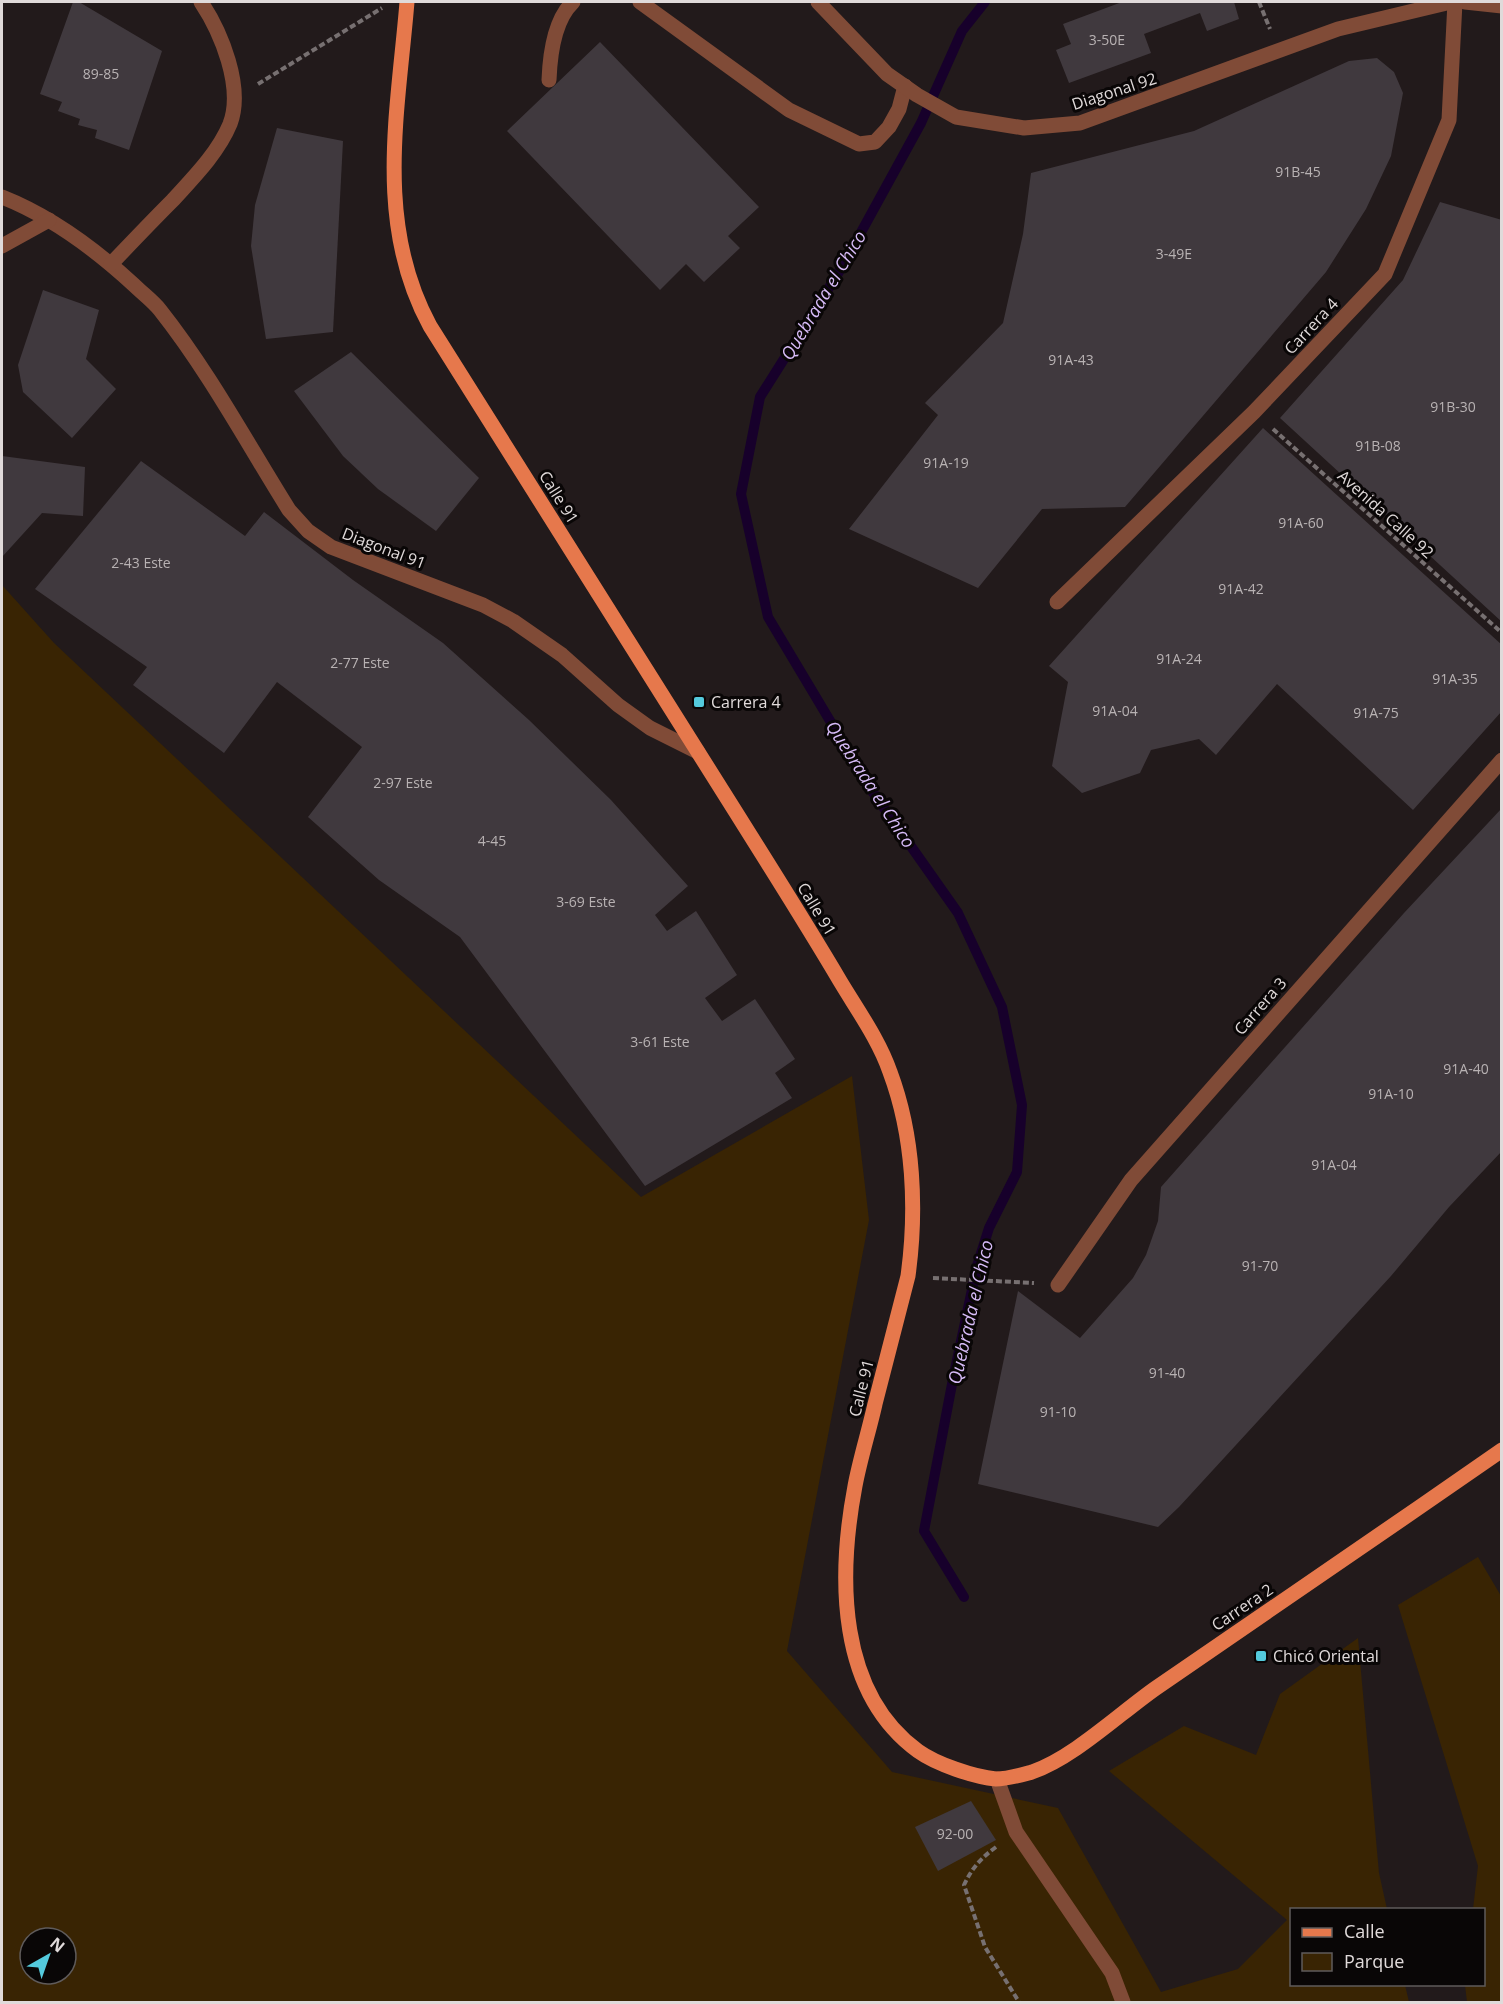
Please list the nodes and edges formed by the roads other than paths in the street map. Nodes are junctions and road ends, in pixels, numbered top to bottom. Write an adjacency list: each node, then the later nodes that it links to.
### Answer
1 (201, 2): 14 (street)
2 (407, 2): 16 (main road, Calle 91)
3 (573, 2): 9 (street)
4 (640, 2): 10 (street)
5 (818, 2): 10 (street, Diagonal 92)
6 (1453, 2): 10 (street, Diagonal 92); 15 (street, Carrera 4)
7 (1465, 2): 8 (street)
8 (1502, 6)
9 (549, 80)
10 (911, 91)
11 (2, 197): 12 (street, Diagonal 91)
12 (49, 220): 13 (street); 14 (street, Diagonal 91)
13 (2, 246)
14 (111, 264): 16 (street, Diagonal 91)
15 (1057, 602)
16 (698, 752): 20 (main road, Calle 91)
17 (1502, 760): 18 (street, Carrera 3)
18 (1058, 1285)
19 (1502, 1450): 20 (main road, Carrera 2)
20 (997, 1779): 21 (street)
21 (1123, 2002)

